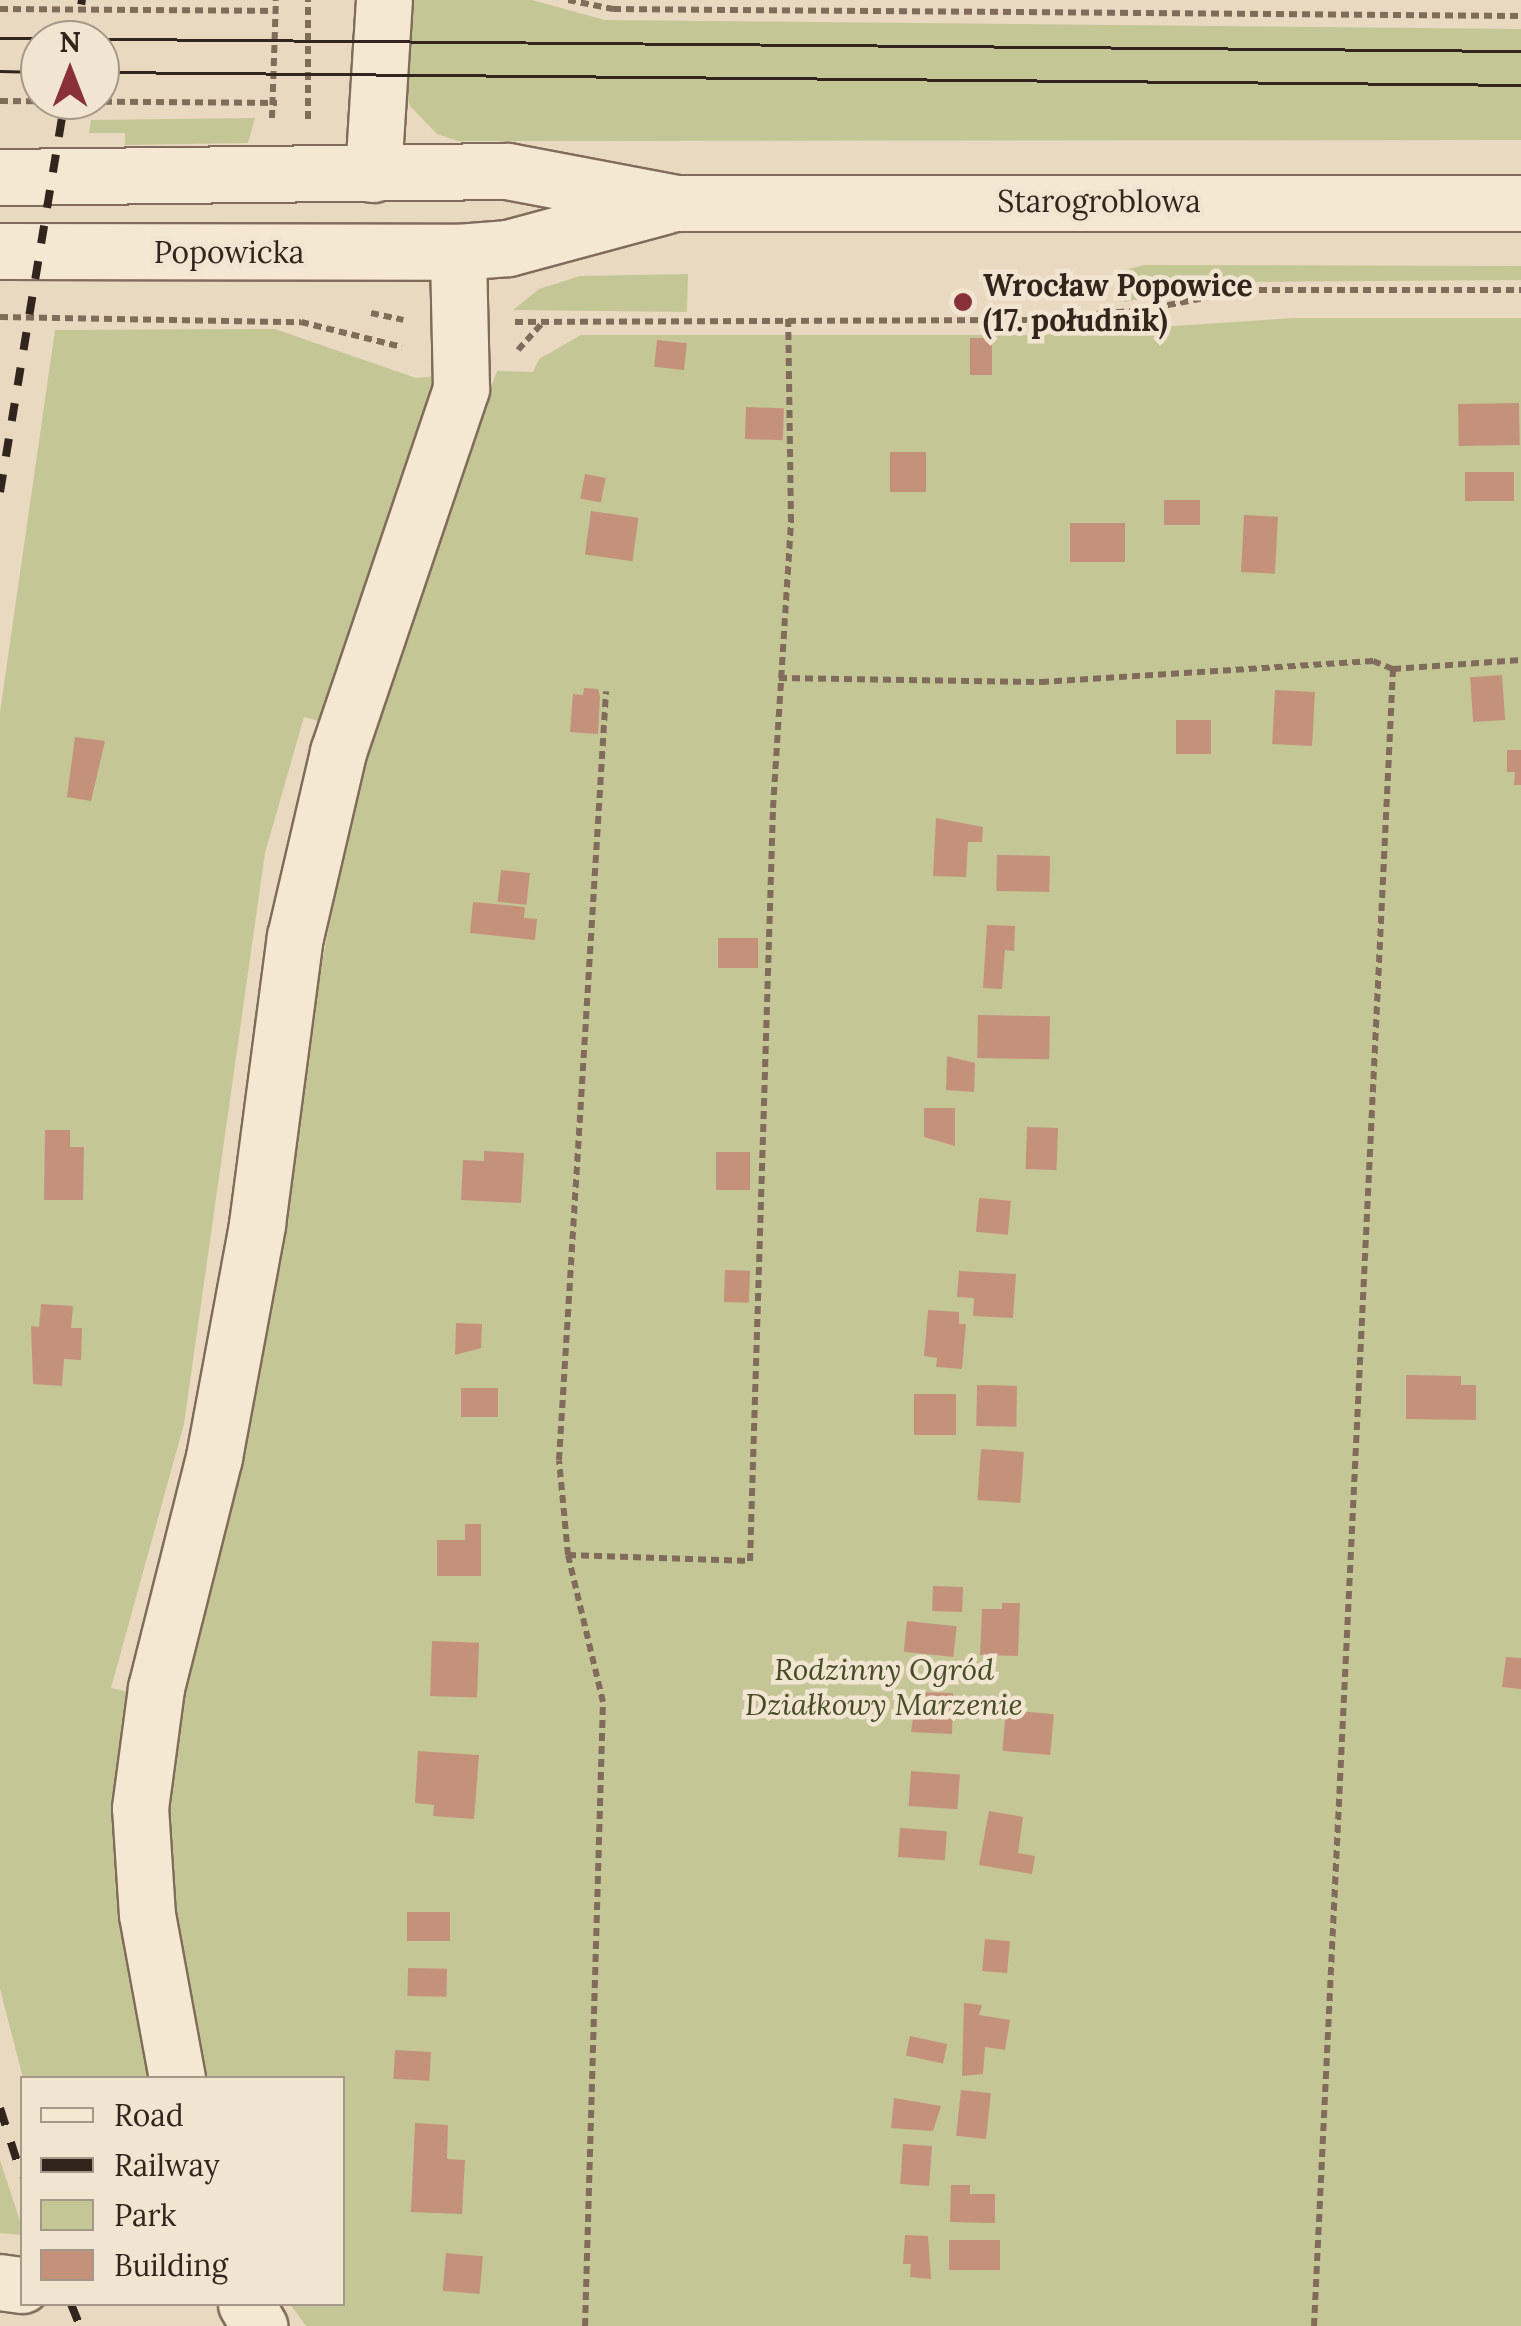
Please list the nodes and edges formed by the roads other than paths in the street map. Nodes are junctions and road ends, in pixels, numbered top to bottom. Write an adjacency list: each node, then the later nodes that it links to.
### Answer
1 (384, 0): 2 (street)
2 (373, 174): 3 (street); 4 (street, Starogroblowa)
3 (0, 176)
4 (676, 203): 5 (street, Starogroblowa); 7 (street, Starogroblowa)
5 (1521, 203)
6 (0, 251): 7 (street, Popowicka)
7 (458, 252): 8 (street)
8 (178, 2076)

